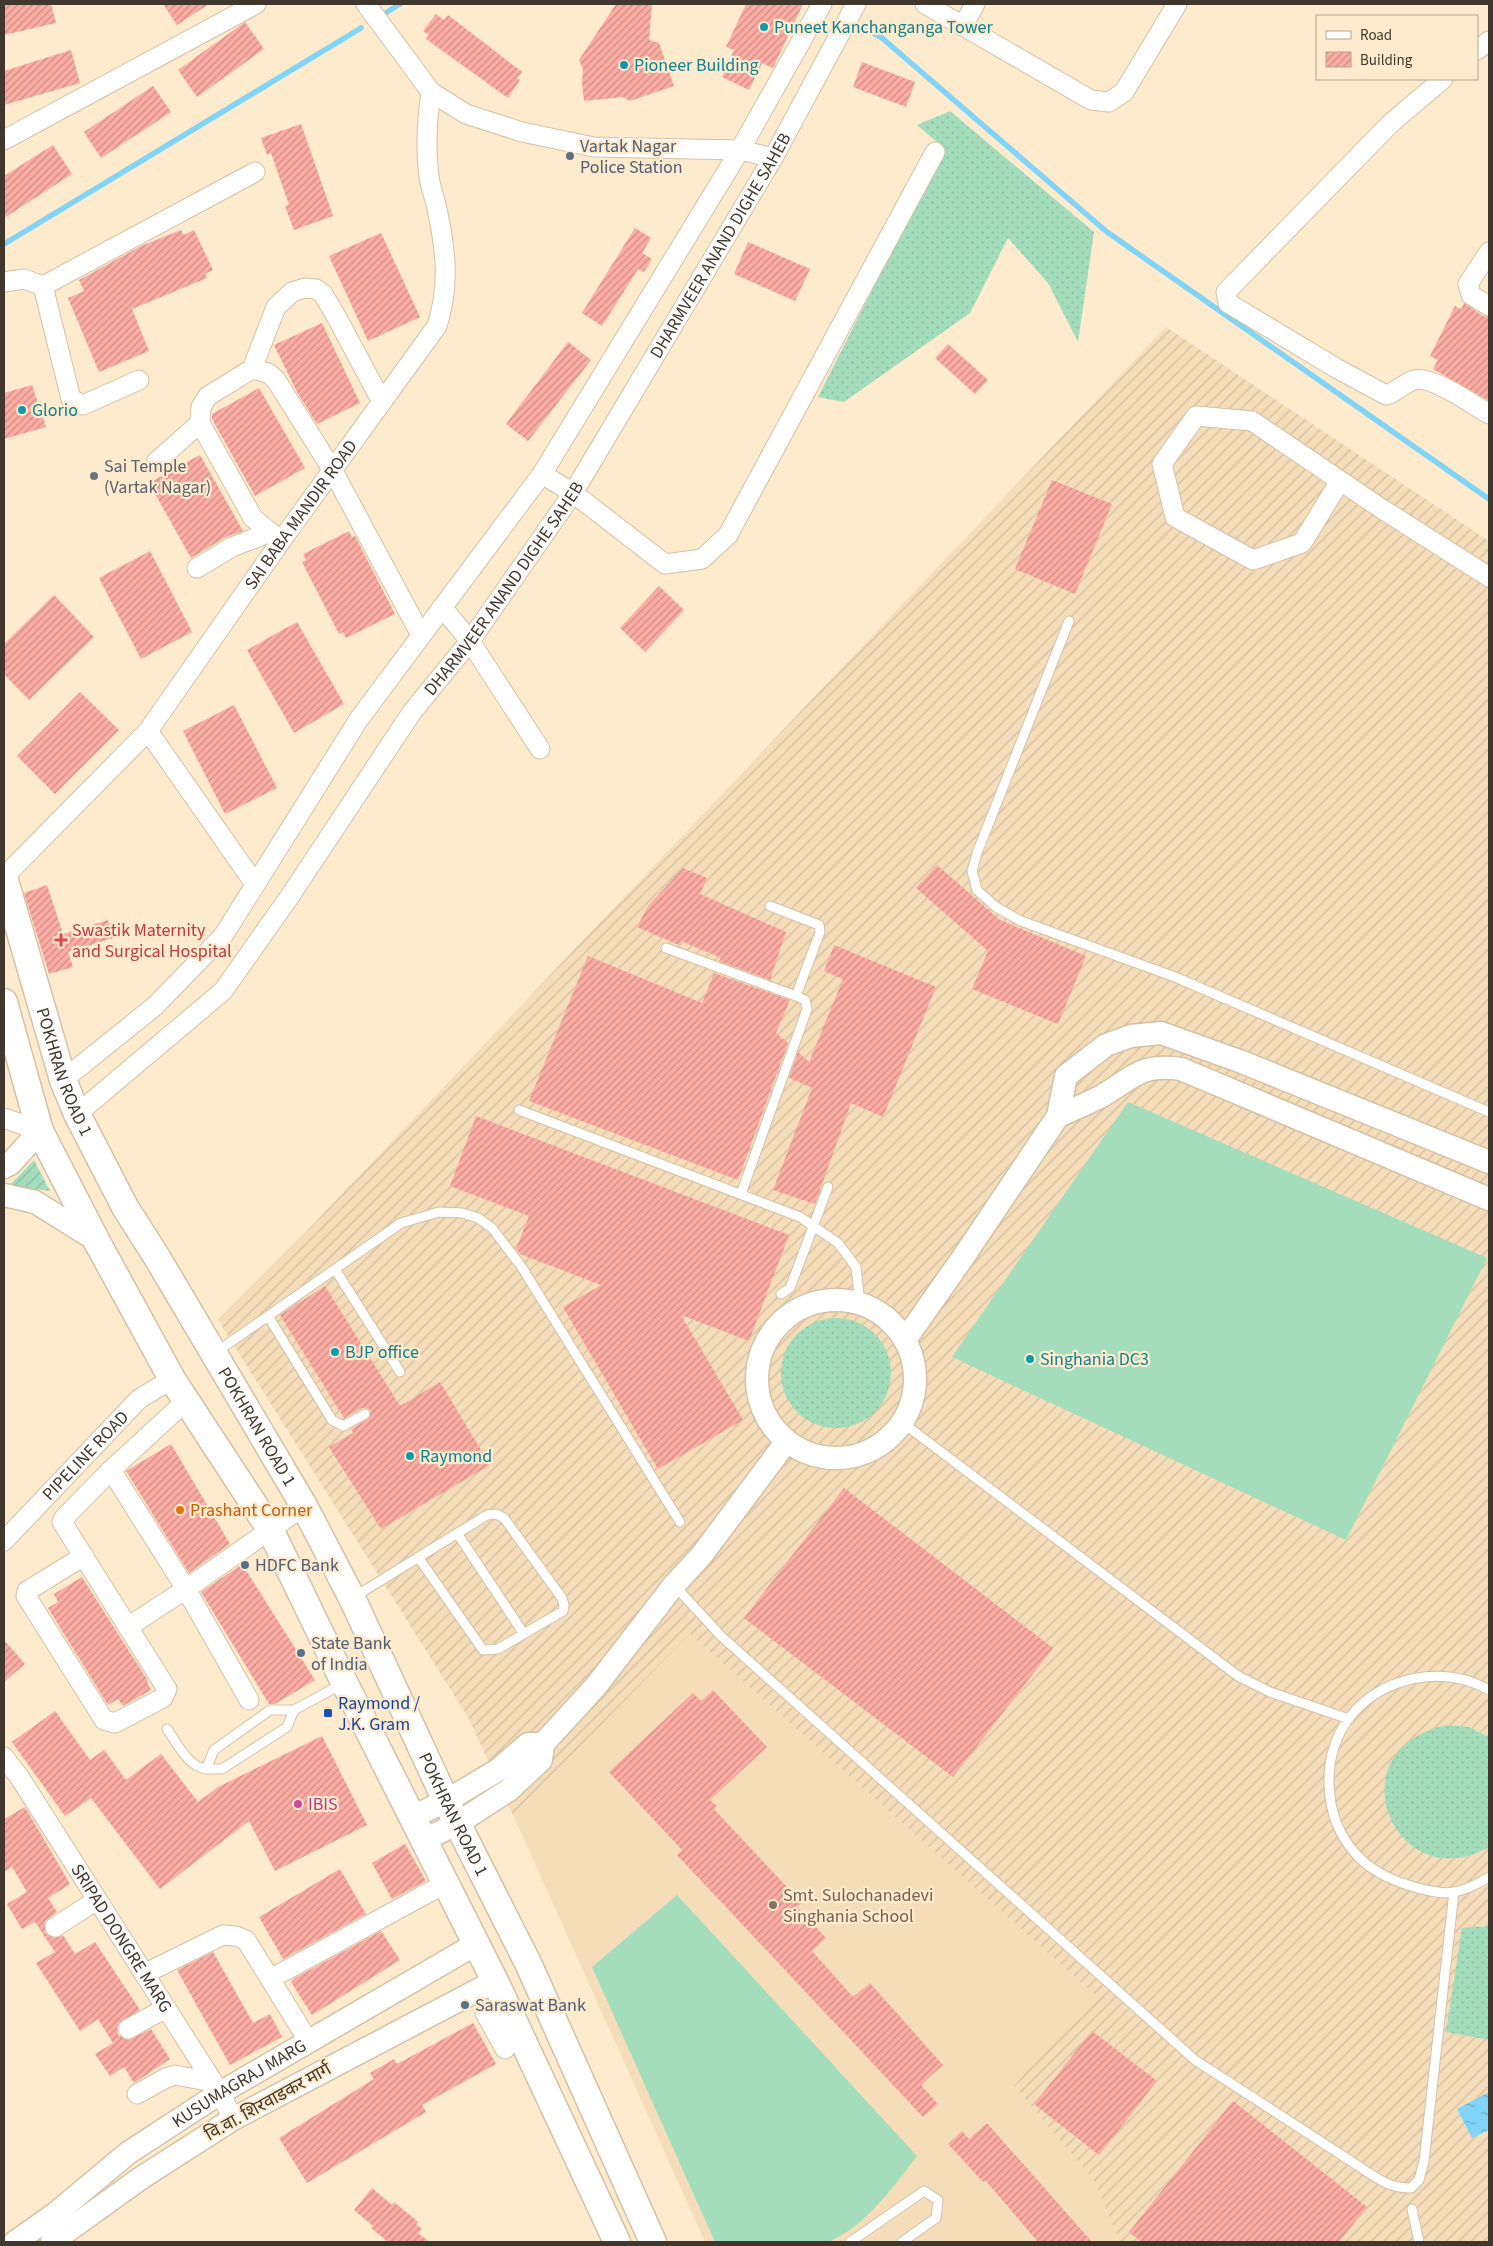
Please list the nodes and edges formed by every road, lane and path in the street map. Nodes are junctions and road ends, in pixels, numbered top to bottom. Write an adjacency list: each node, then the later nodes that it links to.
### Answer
1 (256, 4): 13 (street)
2 (366, 4): 12 (street)
3 (822, 4): 14 (street, DHARMVEER ANAND DIGHE SAHEB)
4 (856, 4): 16 (street, DHARMVEER ANAND DIGHE SAHEB)
5 (925, 4): 8 (street)
6 (976, 4): 8 (street)
7 (1177, 4): 8 (street)
8 (963, 26)
9 (1489, 41): 10 (street)
10 (1478, 49)
11 (1442, 80): 25 (street)
12 (431, 92): 14 (street); 24 (street, SAI BABA MANDIR ROAD)
13 (4, 140)
14 (740, 150): 16 (street); 29 (street, DHARMVEER ANAND DIGHE SAHEB)
15 (935, 152): 31 (street)
16 (773, 158): 31 (street, DHARMVEER ANAND DIGHE SAHEB)
17 (255, 172): 20 (street)
18 (1489, 252): 21 (street)
19 (4, 282): 20 (street)
20 (42, 286): 23 (street)
21 (1489, 306)
22 (252, 369): 24 (street); 26 (street); 28 (street)
23 (139, 380)
24 (382, 402): 28 (street, SAI BABA MANDIR ROAD)
25 (1489, 414)
26 (200, 423): 27 (street); 32 (street)
27 (156, 462)
28 (333, 471): 32 (street, SAI BABA MANDIR ROAD); 37 (street)
29 (542, 474): 31 (street); 35 (street, DHARMVEER ANAND DIGHE SAHEB)
30 (1340, 481): 30 (street); 34 (street)
31 (573, 493): 38 (street, DHARMVEER ANAND DIGHE SAHEB)
32 (275, 537): 33 (street); 39 (street, SAI BABA MANDIR ROAD)
33 (197, 568)
34 (1489, 577)
35 (442, 607): 37 (street, DHARMVEER ANAND DIGHE SAHEB); 38 (street)
36 (1069, 621): 49 (lane)
37 (421, 635): 42 (street, DHARMVEER ANAND DIGHE SAHEB)
38 (470, 641): 40 (street); 50 (street, DHARMVEER ANAND DIGHE SAHEB)
39 (148, 731): 41 (street, SAI BABA MANDIR ROAD); 42 (street)
40 (540, 749)
41 (4, 877): 47 (main road, POKHRAN ROAD 1)
42 (255, 884): 47 (street, DHARMVEER ANAND DIGHE SAHEB)
43 (770, 906): 45 (lane)
44 (666, 948): 45 (lane)
45 (796, 996): 57 (lane)
46 (4, 1002): 53 (main road, POKHRAN ROAD 1)
47 (63, 1080): 50 (main road, POKHRAN ROAD 1)
48 (519, 1110): 57 (lane)
49 (1489, 1112)
50 (77, 1114): 67 (main road, POKHRAN ROAD 1)
51 (1058, 1116): 54 (street); 59 (street); 66 (street)
52 (4, 1118): 53 (street)
53 (40, 1131): 55 (street); 61 (main road, POKHRAN ROAD 1)
54 (1489, 1162)
55 (4, 1167)
56 (828, 1187): 60 (lane)
57 (741, 1194): 60 (lane)
58 (4, 1195): 61 (street)
59 (1489, 1199)
60 (814, 1226): 63 (lane); 64 (lane)
61 (96, 1240): 69 (main road, POKHRAN ROAD 1)
62 (335, 1269): 65 (lane); 68 (lane); 76 (lane)
63 (781, 1294)
64 (860, 1304): 66 (street); 73 (street)
65 (268, 1316): 67 (lane); 71 (lane)
66 (905, 1340): 72 (street)
67 (207, 1344): 75 (main road, POKHRAN ROAD 1)
68 (400, 1372)
69 (169, 1374): 70 (main road, POKHRAN ROAD 1); 79 (street, PIPELINE ROAD)
70 (186, 1400): 74 (street); 77 (main road, POKHRAN ROAD 1)
71 (365, 1414)
72 (903, 1423): 73 (street); 91 (lane)
73 (787, 1441): 82 (street)
74 (112, 1470): 80 (street); 83 (street)
75 (304, 1506): 77 (street); 84 (main road, POKHRAN ROAD 1)
76 (680, 1522)
77 (270, 1529): 83 (street); 87 (main road, POKHRAN ROAD 1)
78 (458, 1533): 81 (lane); 86 (lane); 86 (lane)
79 (4, 1541)
80 (84, 1556): 85 (street); 85 (street)
81 (418, 1558): 84 (lane); 86 (lane)
82 (674, 1585): 93 (street); 102 (lane)
83 (186, 1589): 85 (street); 89 (street)
84 (352, 1598): 96 (main road, POKHRAN ROAD 1)
85 (128, 1626)
86 (524, 1634)
87 (344, 1682): 90 (lane); 97 (main road, POKHRAN ROAD 1)
88 (1489, 1690): 91 (lane)
89 (249, 1700)
90 (294, 1710): 95 (lane); 95 (lane)
91 (1349, 1719): 102 (lane)
92 (167, 1729): 95 (lane)
93 (542, 1744): 96 (street); 98 (street)
94 (5, 1760): 103 (street, SRIPAD DONGRE MARG)
95 (206, 1769)
96 (446, 1800): 97 (street); 98 (main road, POKHRAN ROAD 1)
97 (412, 1817): 99 (main road, POKHRAN ROAD 1)
98 (458, 1823): 99 (street); 117 (main road, POKHRAN ROAD 1)
99 (424, 1840): 101 (main road, POKHRAN ROAD 1)
100 (1489, 1877): 102 (lane)
101 (446, 1883): 105 (main road, POKHRAN ROAD 1); 107 (street)
102 (1454, 1892)
103 (98, 1900): 104 (street); 106 (street, SRIPAD DONGRE MARG)
104 (55, 1927)
105 (476, 1944): 108 (main road, POKHRAN ROAD 1); 112 (street, KUSUMAGRAJ MARG)
106 (144, 1974): 107 (street); 109 (street, SRIPAD DONGRE MARG)
107 (270, 1979): 112 (street)
108 (495, 1981): 113 (main road, POKHRAN ROAD 1); 116 (street, वि.वा. शिरवाडकर मार्ग)
109 (166, 2008): 111 (street); 114 (street, SRIPAD DONGRE MARG)
110 (485, 2013): 113 (street)
111 (128, 2029)
112 (308, 2042): 114 (street, KUSUMAGRAJ MARG)
113 (508, 2047): 118 (main road, POKHRAN ROAD 1)
114 (216, 2088): 115 (street); 116 (street, SRIPAD DONGRE MARG); 120 (street, KUSUMAGRAJ MARG)
115 (137, 2094)
116 (233, 2119): 121 (street, वि.वा. शिरवाडकर मार्ग)
117 (602, 2129): 118 (main road); 123 (main road, POKHRAN ROAD 1)
118 (571, 2142): 122 (main road, POKHRAN ROAD 1)
119 (1412, 2209): 126 (lane)
120 (16, 2242)
121 (52, 2242)
122 (617, 2242)
123 (653, 2242)
124 (850, 2242): 125 (lane)
125 (902, 2242)
126 (1419, 2242)

